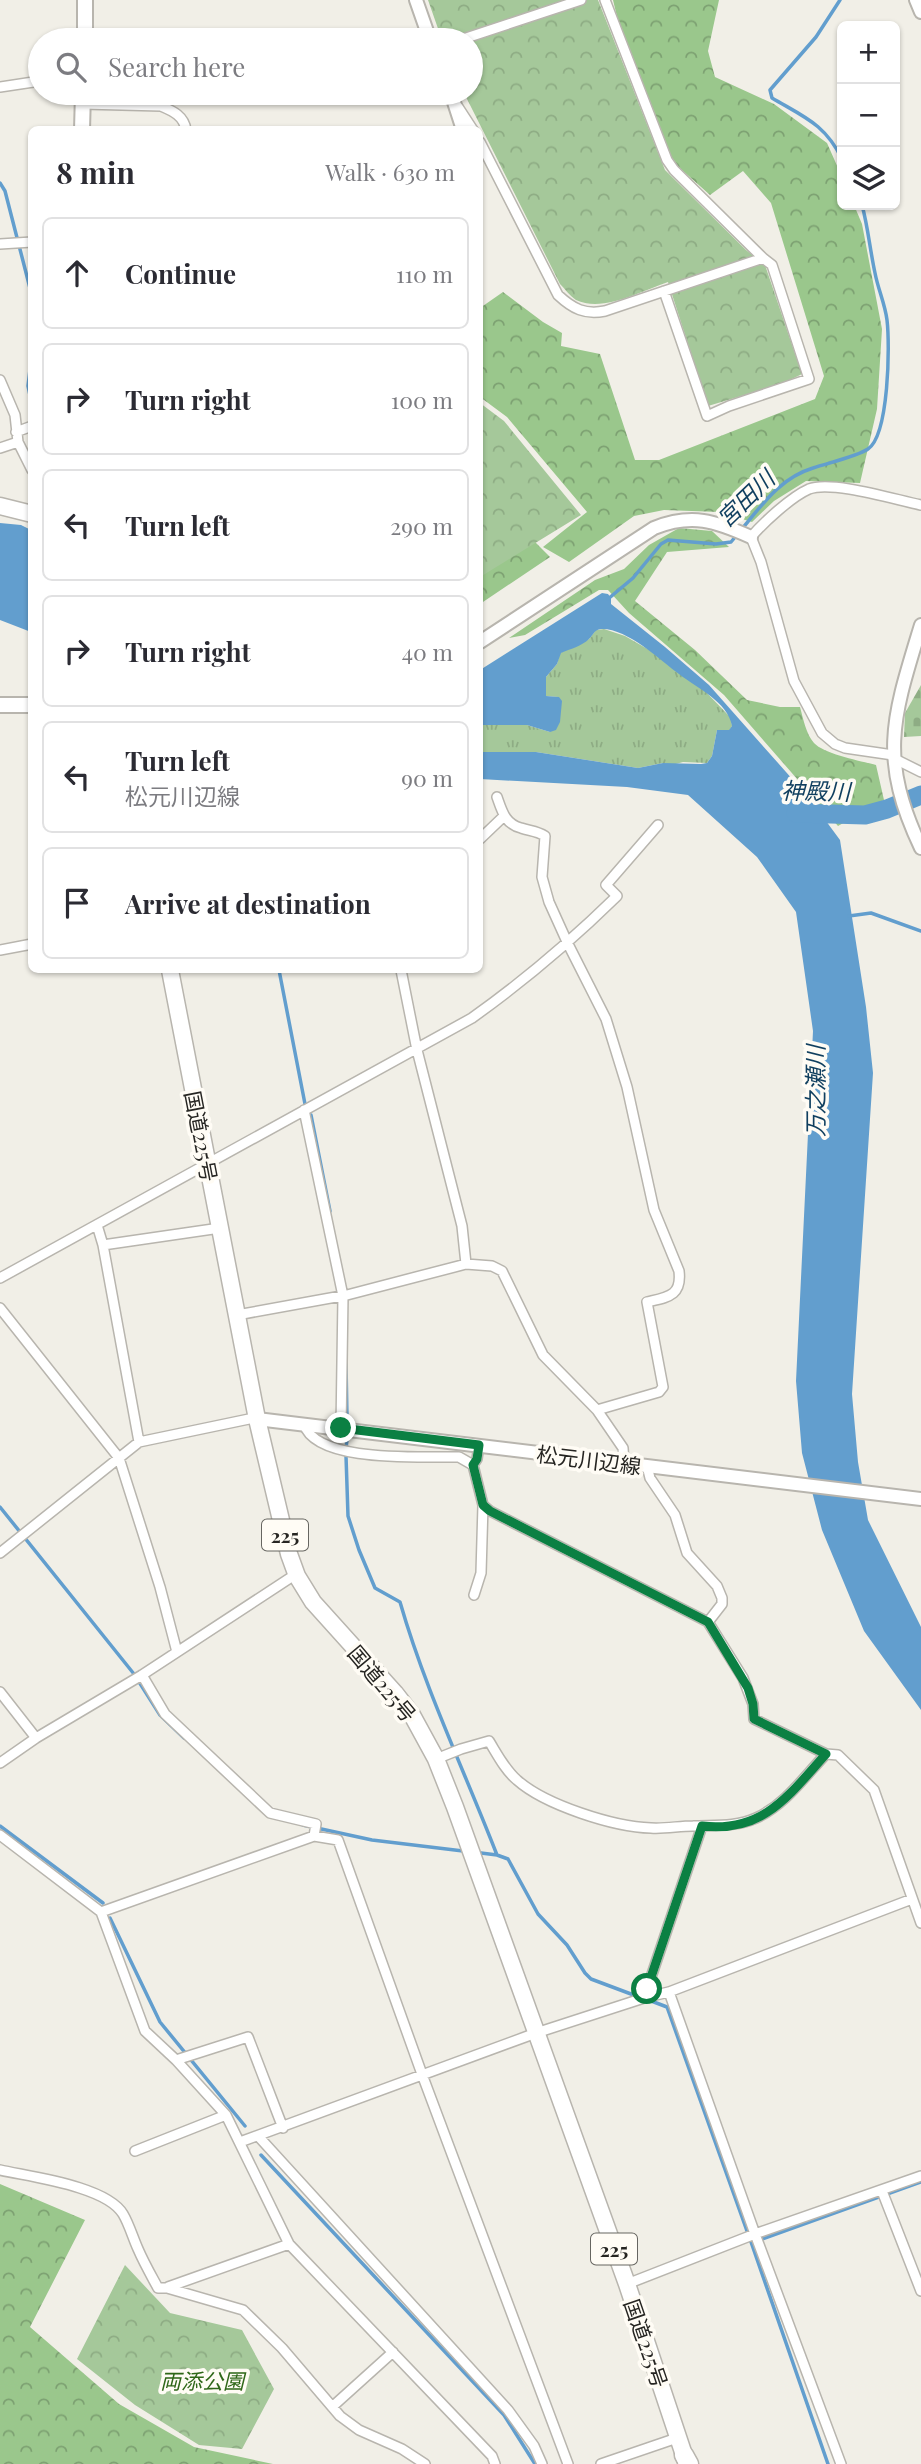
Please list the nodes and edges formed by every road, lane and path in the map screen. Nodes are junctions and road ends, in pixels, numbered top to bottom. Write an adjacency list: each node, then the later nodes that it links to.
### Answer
1 (85, 0): 7 (main road)
2 (416, 0): 8 (main road)
3 (581, 0): 9 (street)
4 (604, 0): 22 (street)
5 (916, 0): 6 (main road)
6 (921, 12)
7 (85, 28)
8 (425, 28)
9 (483, 32)
10 (28, 83): 11 (street)
11 (0, 87)
12 (83, 105): 15 (main road)
13 (151, 105): 16 (street)
14 (457, 106): 17 (main road); 18 (street)
15 (82, 126)
16 (185, 126)
17 (462, 126)
18 (470, 126)
19 (483, 148): 23 (street)
20 (28, 242): 21 (street)
21 (0, 244)
22 (763, 258): 23 (street); 23 (street)
23 (664, 291)
24 (0, 380): 26 (street)
25 (28, 428): 26 (street)
26 (16, 432): 27 (street)
27 (18, 442): 28 (street); 29 (street)
28 (0, 448)
29 (28, 462)
30 (921, 505): 33 (street)
31 (0, 506): 32 (highway)
32 (28, 513)
33 (748, 535): 35 (main road); 38 (street)
34 (921, 625): 38 (main road)
35 (483, 640)
36 (0, 705): 37 (main road)
37 (28, 705)
38 (893, 757): 39 (street); 44 (main road)
39 (921, 772)
40 (496, 797): 41 (street)
41 (503, 817): 43 (street); 45 (street)
42 (658, 825): 45 (street)
43 (483, 836)
44 (921, 848)
45 (568, 944): 50 (street); 61 (street)
46 (28, 945): 47 (street)
47 (0, 950)
48 (171, 973): 52 (highway, 国道225号 / 225)
49 (402, 973): 50 (street)
50 (417, 1050): 51 (street); 56 (street)
51 (304, 1110): 52 (street); 58 (street)
52 (208, 1163): 53 (street); 54 (highway, 国道225号 / 225)
53 (97, 1225): 55 (street); 57 (street)
54 (220, 1228): 55 (street); 60 (highway, 国道225号 / 225)
55 (103, 1245): 65 (street)
56 (466, 1264): 58 (street); 61 (street)
57 (0, 1278)
58 (345, 1295): 60 (street); 64 (street)
59 (0, 1308): 67 (street)
60 (237, 1315): 62 (highway, 国道225号 / 225)
61 (597, 1410): 68 (street)
62 (257, 1419): 63 (main road, 松元川辺線); 65 (street); 74 (highway, 国道225号 / 225)
63 (304, 1424): 64 (main road, 松元川辺線); 69 (street)
64 (341, 1428): 66 (main road, 松元川辺線)
65 (139, 1441): 67 (street)
66 (479, 1445): 68 (main road, 松元川辺線); 69 (street)
67 (119, 1458): 73 (street); 77 (street)
68 (624, 1463): 70 (main road, 松元川辺線)
69 (473, 1465): 72 (street)
70 (647, 1466): 71 (main road, 松元川辺線); 76 (street)
71 (921, 1499)
72 (483, 1505): 75 (street); 76 (street)
73 (0, 1553)
74 (297, 1576): 77 (street); 82 (highway, 国道225号 / 225)
75 (474, 1595)
76 (708, 1622): 81 (street)
77 (177, 1652): 78 (street)
78 (138, 1677): 80 (street); 85 (street)
79 (0, 1692): 80 (street)
80 (36, 1738): 83 (street)
81 (826, 1754): 84 (street); 87 (street)
82 (436, 1759): 84 (street); 92 (highway, 国道225号 / 225)
83 (0, 1763)
84 (702, 1826): 91 (street)
85 (315, 1831): 88 (street); 94 (street)
86 (0, 1835): 88 (street)
87 (912, 1899): 89 (street); 90 (street)
88 (102, 1912): 93 (street)
89 (921, 1923)
90 (669, 1993): 91 (street); 103 (street)
91 (643, 1998): 92 (street)
92 (536, 2033): 94 (street); 105 (highway, 国道225号 / 225)
93 (183, 2058): 95 (street); 96 (street)
94 (423, 2077): 96 (street); 114 (street)
95 (226, 2115): 98 (street); 99 (street)
96 (283, 2128): 97 (street)
97 (259, 2137): 98 (street); 113 (street)
98 (240, 2142): 104 (street)
99 (135, 2151)
100 (0, 2170): 106 (street)
101 (921, 2176): 102 (street)
102 (883, 2193): 103 (street); 107 (street)
103 (755, 2234): 105 (street); 116 (street)
104 (289, 2244): 106 (street); 108 (street)
105 (627, 2284): 110 (highway, 国道225号 / 225)
106 (167, 2288): 109 (street)
107 (921, 2291)
108 (393, 2351): 109 (street); 112 (street)
109 (332, 2406): 111 (street)
110 (685, 2457): 115 (street)
111 (425, 2464)
112 (495, 2464)
113 (542, 2464)
114 (568, 2464)
115 (601, 2464)
116 (841, 2464)

